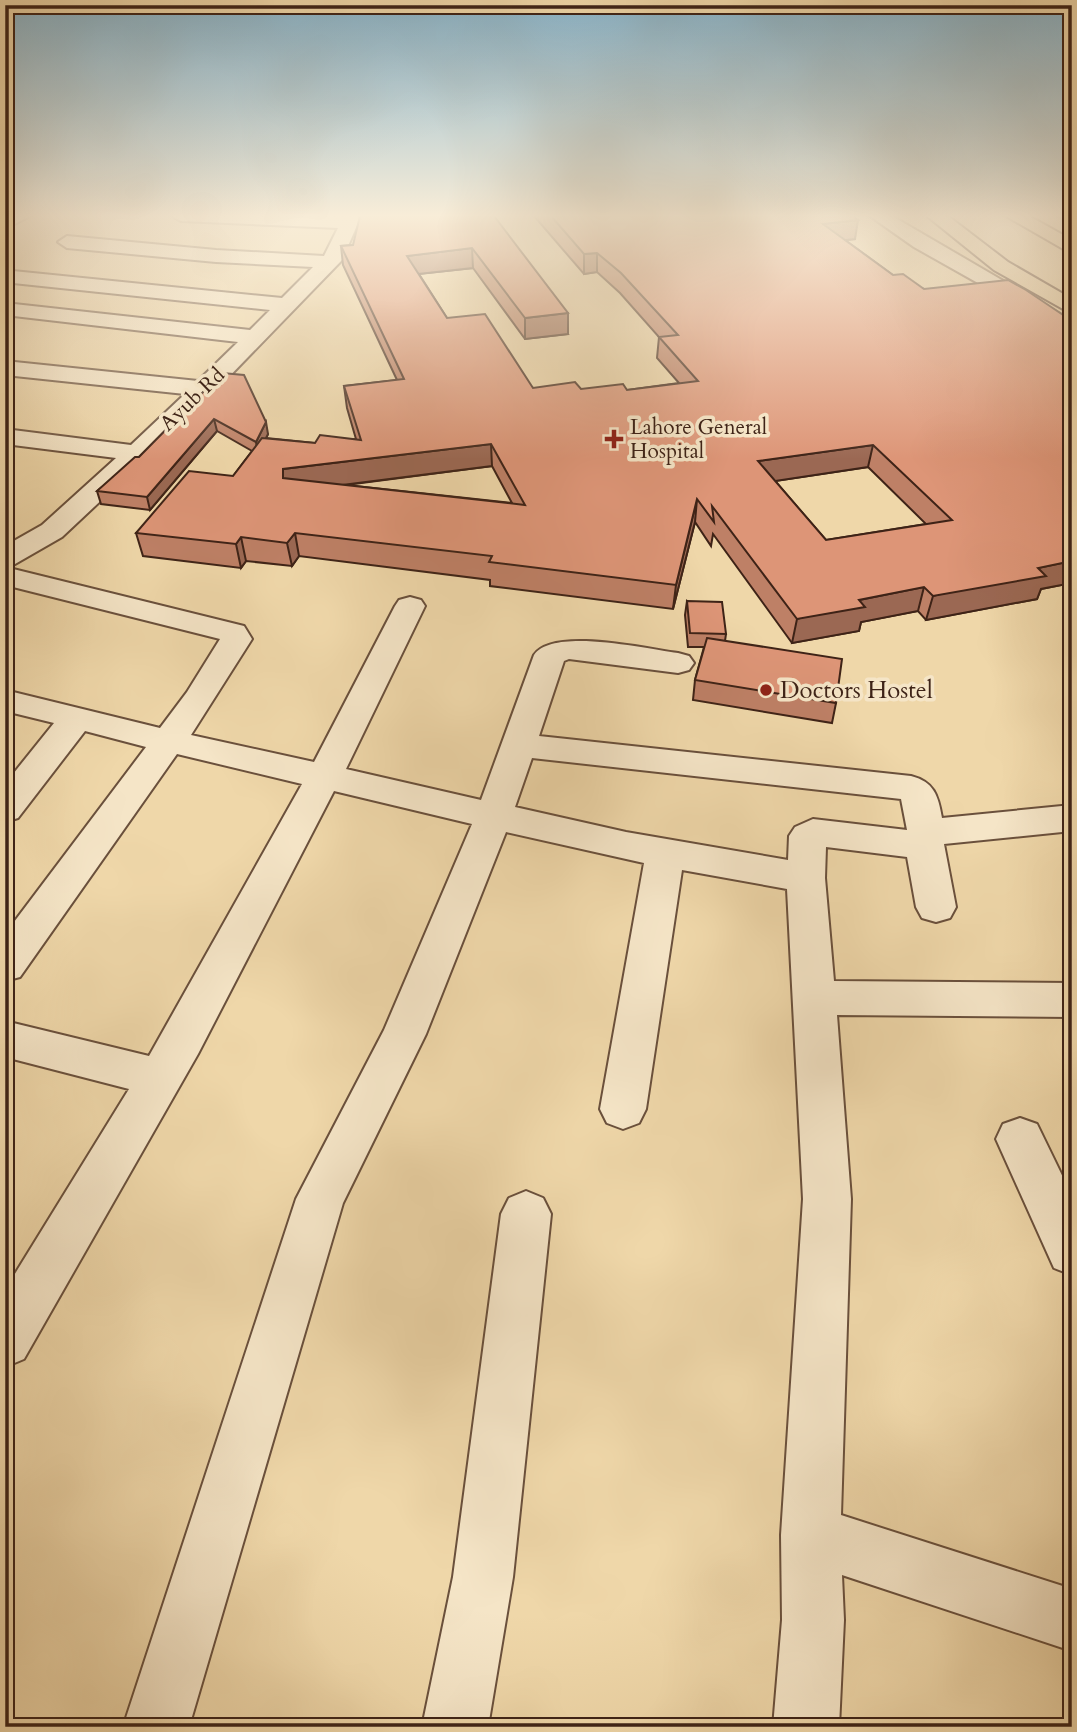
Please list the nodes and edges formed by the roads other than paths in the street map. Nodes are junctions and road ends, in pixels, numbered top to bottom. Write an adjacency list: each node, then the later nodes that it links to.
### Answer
1 (199, 297): 5 (street)
2 (294, 297): 5 (street, Ayub Rd)
3 (1019, 297): 9 (street)
4 (1053, 297): 6 (main road)
5 (286, 305): 11 (street, Ayub Rd)
6 (1072, 308)
7 (5, 309): 8 (street)
8 (84, 318): 10 (street); 11 (street)
9 (1072, 330)
10 (63, 335)
11 (254, 337): 14 (street, Ayub Rd)
12 (42, 353): 13 (street)
13 (11, 374): 14 (street)
14 (203, 390): 16 (street, Ayub Rd)
15 (5, 436): 16 (street)
16 (136, 453): 17 (street, Ayub Rd)
17 (5, 558)
18 (5, 576): 23 (street)
19 (410, 606): 25 (street)
20 (678, 663): 24 (street)
21 (5, 700): 22 (street)
22 (76, 718): 23 (street); 26 (street)
23 (169, 741): 25 (street); 33 (street)
24 (519, 745): 27 (street); 29 (street)
25 (324, 777): 27 (street); 37 (street)
26 (8, 801)
27 (494, 816): 30 (street); 46 (street)
28 (1072, 818): 29 (street)
29 (925, 839): 31 (street); 32 (street)
30 (665, 854): 31 (street); 38 (street)
31 (806, 878): 34 (street)
32 (936, 907)
33 (12, 946)
34 (813, 998): 35 (street); 44 (street)
35 (1072, 1000)
36 (5, 1039): 37 (street)
37 (160, 1078): 43 (street)
38 (623, 1109)
39 (1020, 1139): 40 (street)
40 (1055, 1182): 42 (street)
41 (526, 1214): 47 (street)
42 (1072, 1251)
43 (5, 1340)
44 (811, 1535): 45 (street); 48 (street)
45 (1072, 1620)
46 (156, 1727)
47 (455, 1727)
48 (806, 1727)

